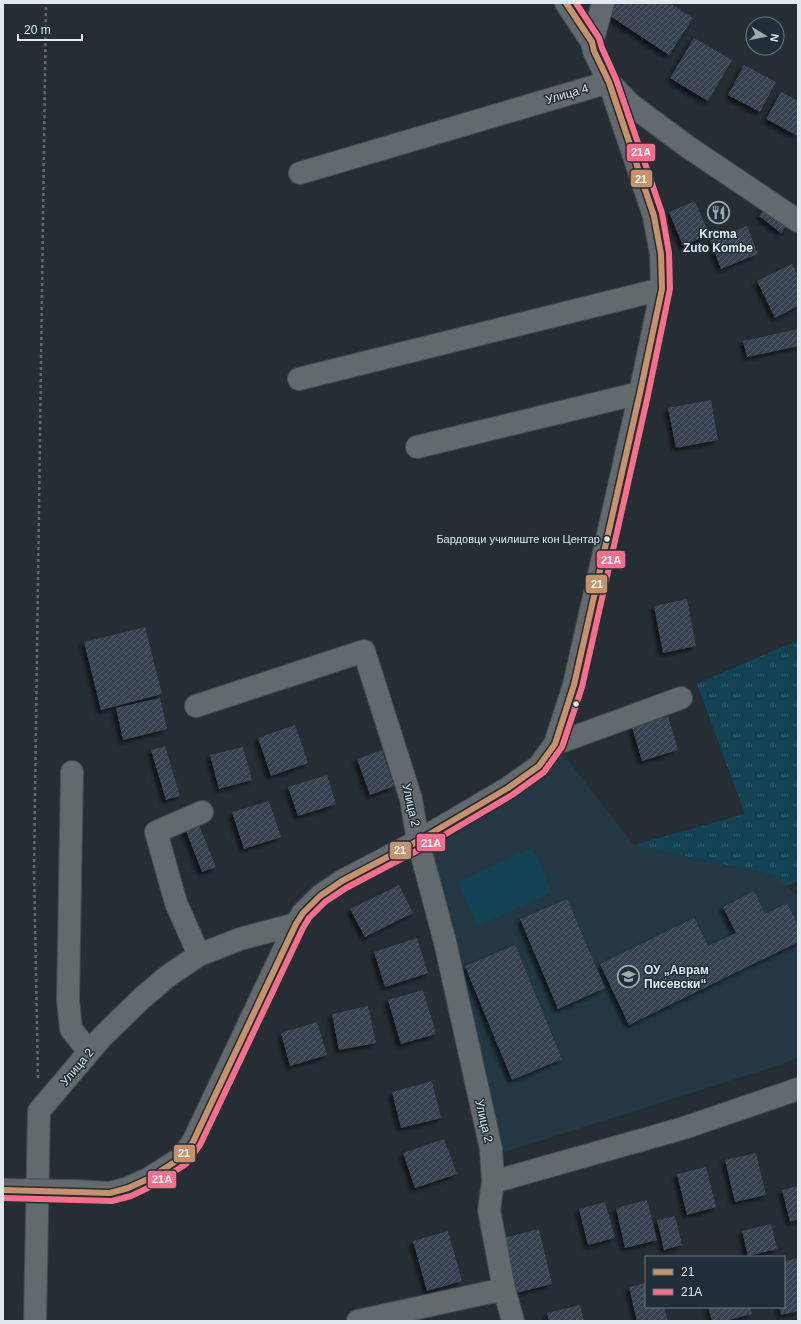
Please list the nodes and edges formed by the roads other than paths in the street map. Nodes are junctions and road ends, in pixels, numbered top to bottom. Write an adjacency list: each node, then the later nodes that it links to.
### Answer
1 (566, 3): 3 (street)
2 (603, 3): 3 (street)
3 (592, 42): 4 (street)
4 (609, 82): 5 (street, Улица 4); 6 (street); 7 (street)
5 (300, 173)
6 (798, 221)
7 (662, 289): 8 (street); 9 (street)
8 (299, 379)
9 (640, 393): 10 (street); 13 (street)
10 (417, 447)
11 (681, 698): 13 (street)
12 (196, 706): 16 (street, Улица 2)
13 (555, 744): 16 (street)
14 (72, 772): 19 (street)
15 (202, 812): 18 (street)
16 (418, 841): 17 (street); 21 (street, Улица 2)
17 (296, 924): 18 (street, Улица 2); 22 (street, bridge)
18 (199, 955): 19 (street, Улица 2)
19 (89, 1052): 24 (street, Улица 2)
20 (798, 1089): 21 (street)
21 (493, 1182): 23 (street, Улица 2)
22 (3, 1190)
23 (504, 1289): 25 (street); 26 (street, Улица 2)
24 (36, 1321)
25 (358, 1321)
26 (513, 1321)

